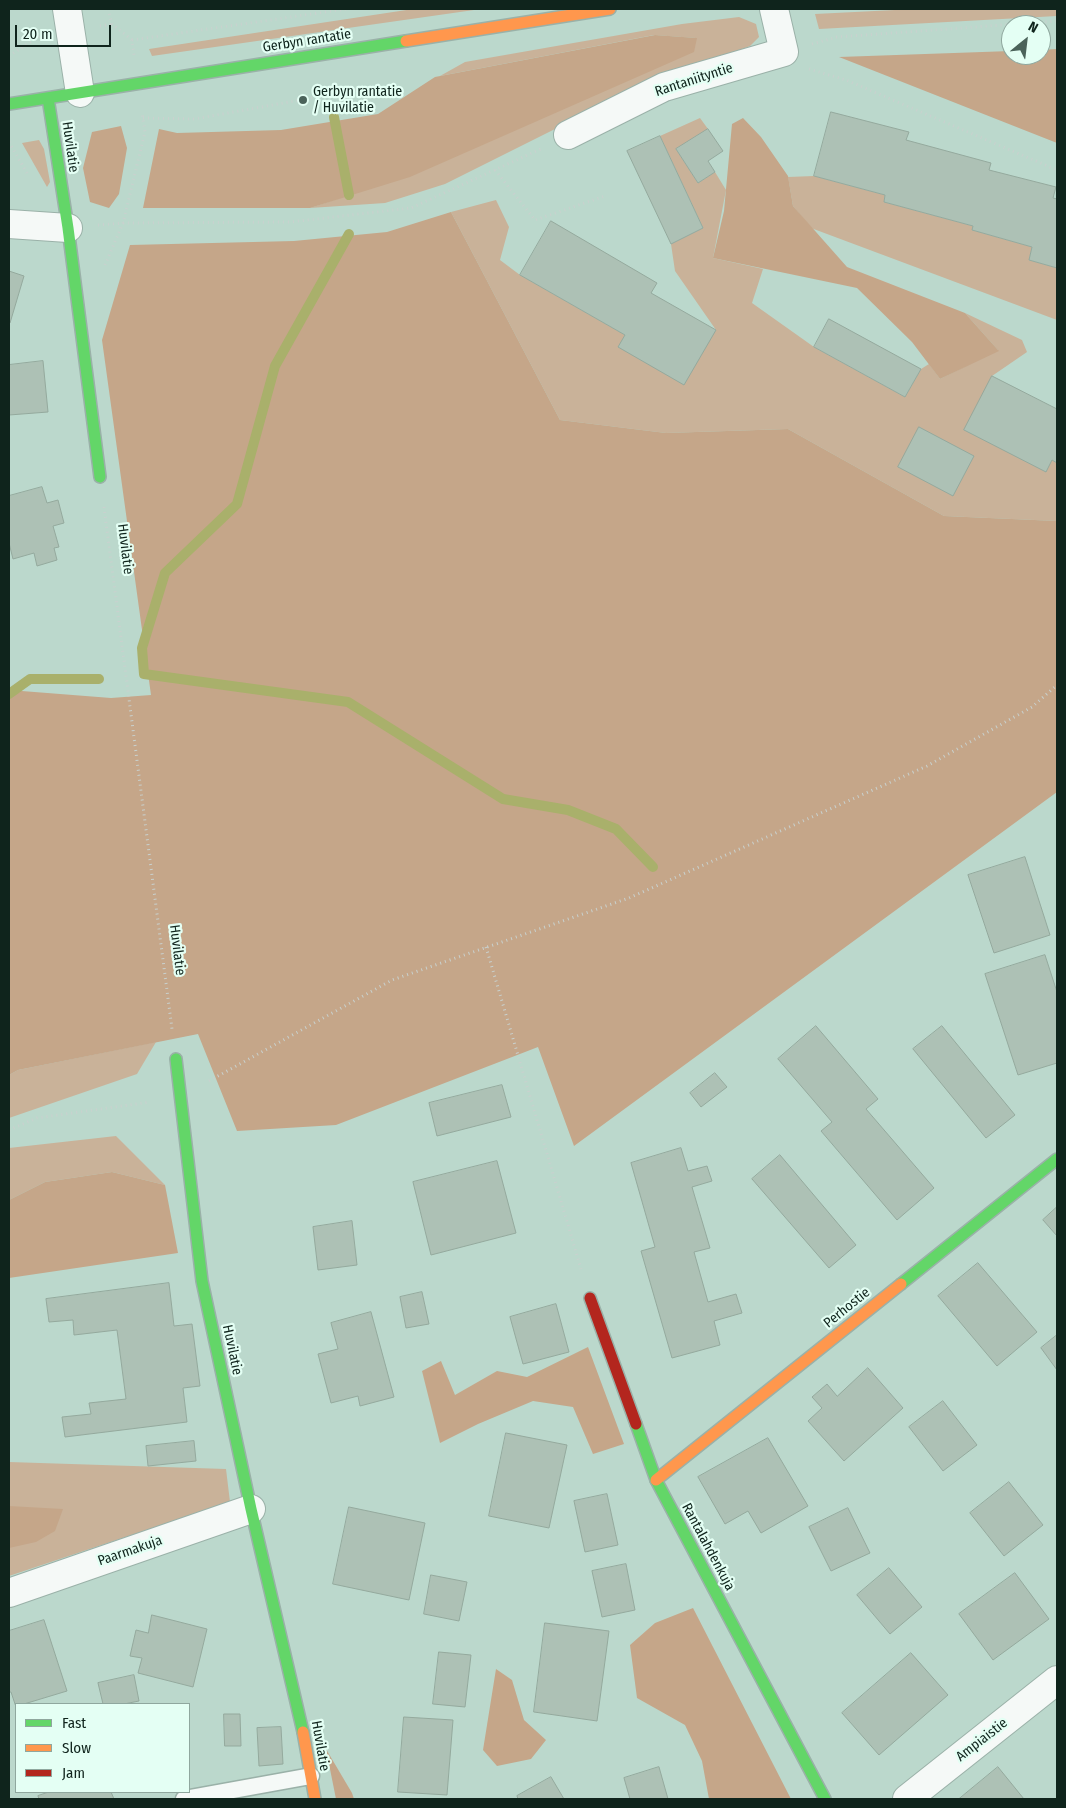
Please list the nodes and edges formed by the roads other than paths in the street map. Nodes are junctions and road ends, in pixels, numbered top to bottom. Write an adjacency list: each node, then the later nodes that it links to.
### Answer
1 (67, 9): 4 (street)
2 (610, 9): 4 (street, Gerbyn rantatie)
3 (774, 9): 7 (street, Rantaniityntie)
4 (80, 93): 5 (street, Gerbyn rantatie)
5 (48, 98): 6 (street, Gerbyn rantatie); 9 (street, Huvilatie)
6 (9, 104)
7 (568, 135)
8 (9, 224): 9 (street)
9 (68, 228): 10 (street, Huvilatie)
10 (100, 477)
11 (176, 1059): 15 (street, Huvilatie)
12 (1057, 1159): 14 (street, Perhostie)
13 (590, 1298): 14 (street, Rantalahdenkuja)
14 (656, 1480): 21 (street, Rantalahdenkuja)
15 (251, 1509): 16 (street, Paarmakuja); 18 (street, Huvilatie)
16 (9, 1593)
17 (1057, 1680): 22 (street, Ampiaistie)
18 (310, 1776): 19 (lane); 20 (street, Huvilatie)
19 (184, 1799)
20 (315, 1799)
21 (825, 1799)
22 (907, 1799)

